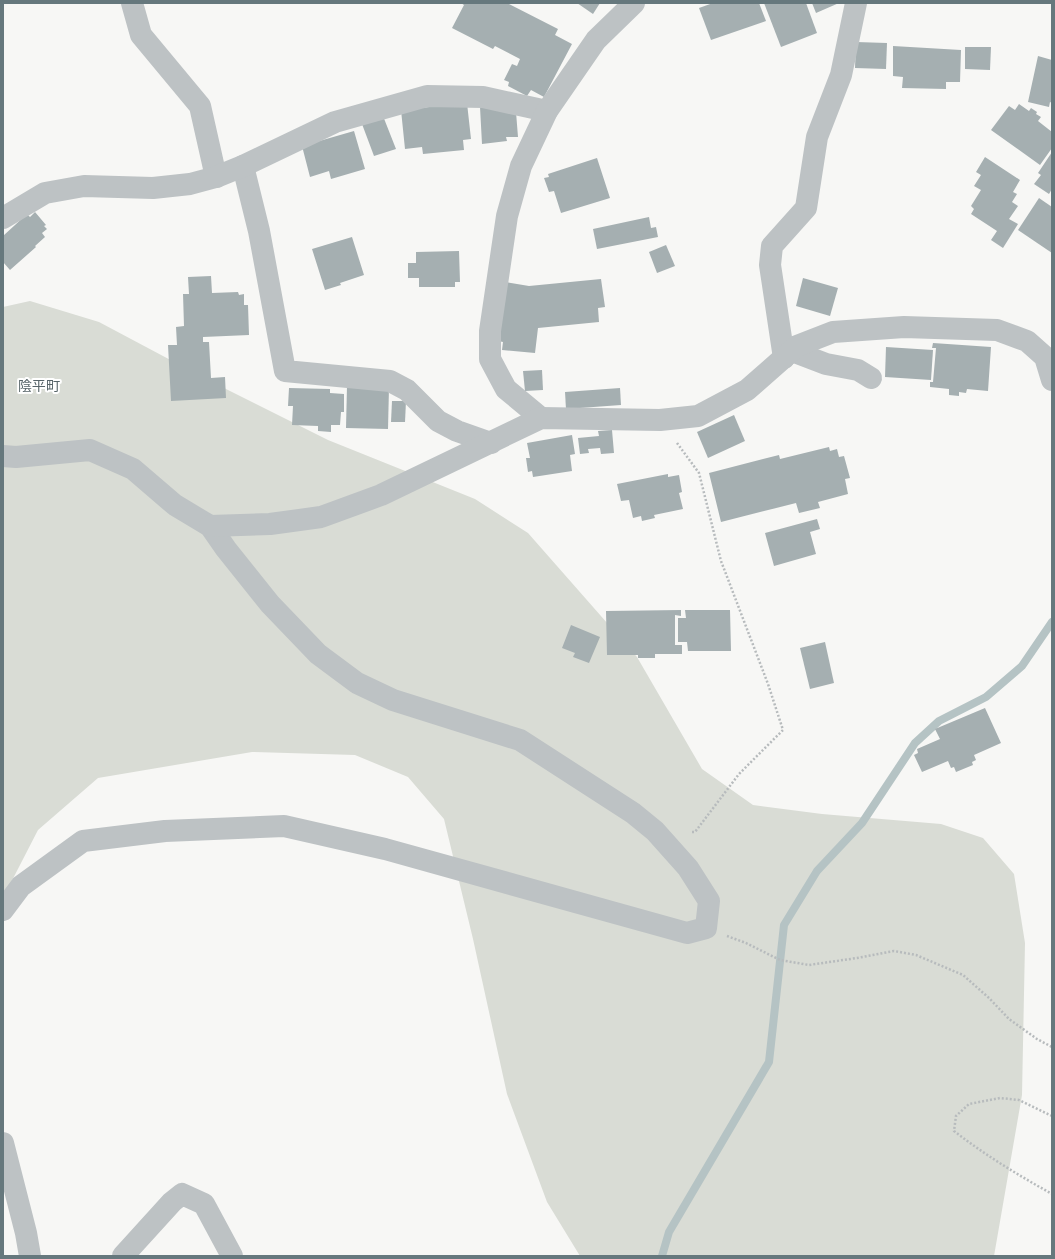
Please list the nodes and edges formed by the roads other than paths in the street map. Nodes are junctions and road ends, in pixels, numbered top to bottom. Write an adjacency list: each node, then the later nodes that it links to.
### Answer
1 (132, 3): 6 (street)
2 (634, 3): 4 (street)
3 (856, 3): 9 (street)
4 (547, 111): 5 (street); 12 (street)
5 (243, 166): 6 (street); 13 (street)
6 (216, 177): 7 (street)
7 (3, 218)
8 (1048, 350): 9 (street); 11 (street)
9 (788, 355): 10 (street); 12 (street)
10 (871, 378)
11 (1052, 380)
12 (541, 418): 13 (street)
13 (491, 443): 15 (street)
14 (3, 456): 15 (street)
15 (210, 526): 16 (street)
16 (3, 910)
17 (3, 1143): 18 (street)
18 (30, 1256)
19 (123, 1256): 20 (street)
20 (232, 1256)

